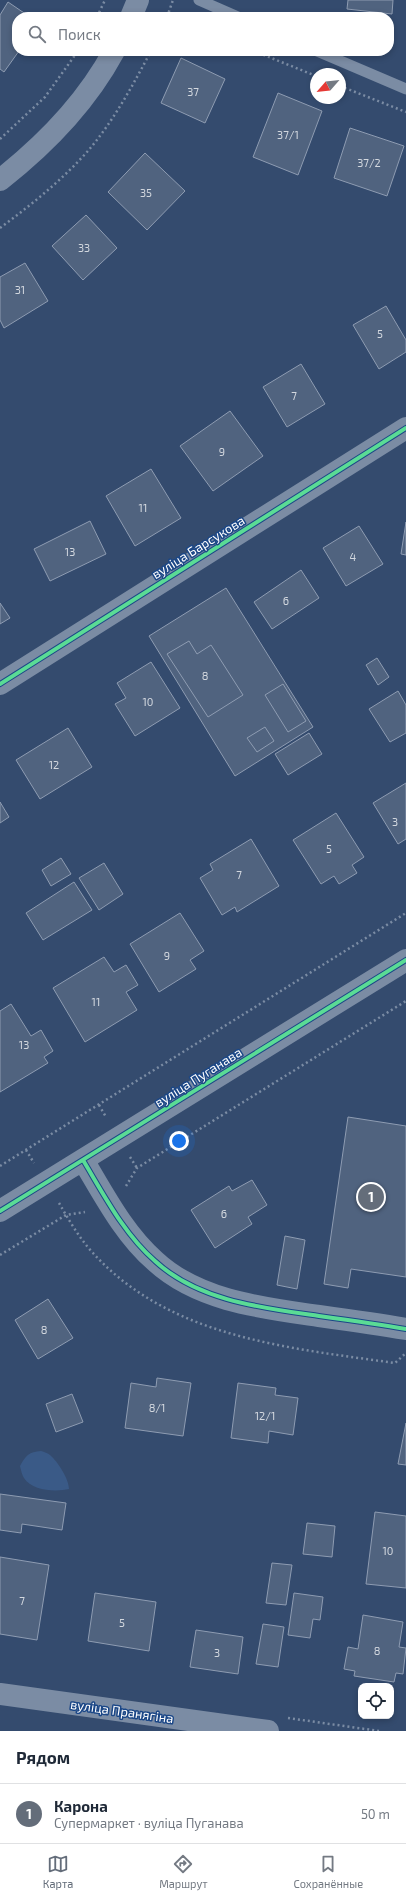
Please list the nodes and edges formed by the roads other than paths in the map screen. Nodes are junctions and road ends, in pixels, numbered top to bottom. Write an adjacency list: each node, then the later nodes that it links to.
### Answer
1 (138, 0): 3 (street)
2 (199, 0): 4 (lane)
3 (133, 12)
4 (227, 12)
5 (111, 56): 8 (street)
6 (329, 56): 7 (lane)
7 (406, 89)
8 (0, 180)
9 (406, 428): 10 (street, вуліца Барсукова)
10 (0, 684)
11 (406, 960): 12 (street, вуліца Пуганава)
12 (83, 1160): 13 (street, вуліца Пуганава); 14 (street)
13 (0, 1211)
14 (406, 1329)
15 (0, 1694): 16 (street, вуліца Пранягіна)
16 (268, 1731)

